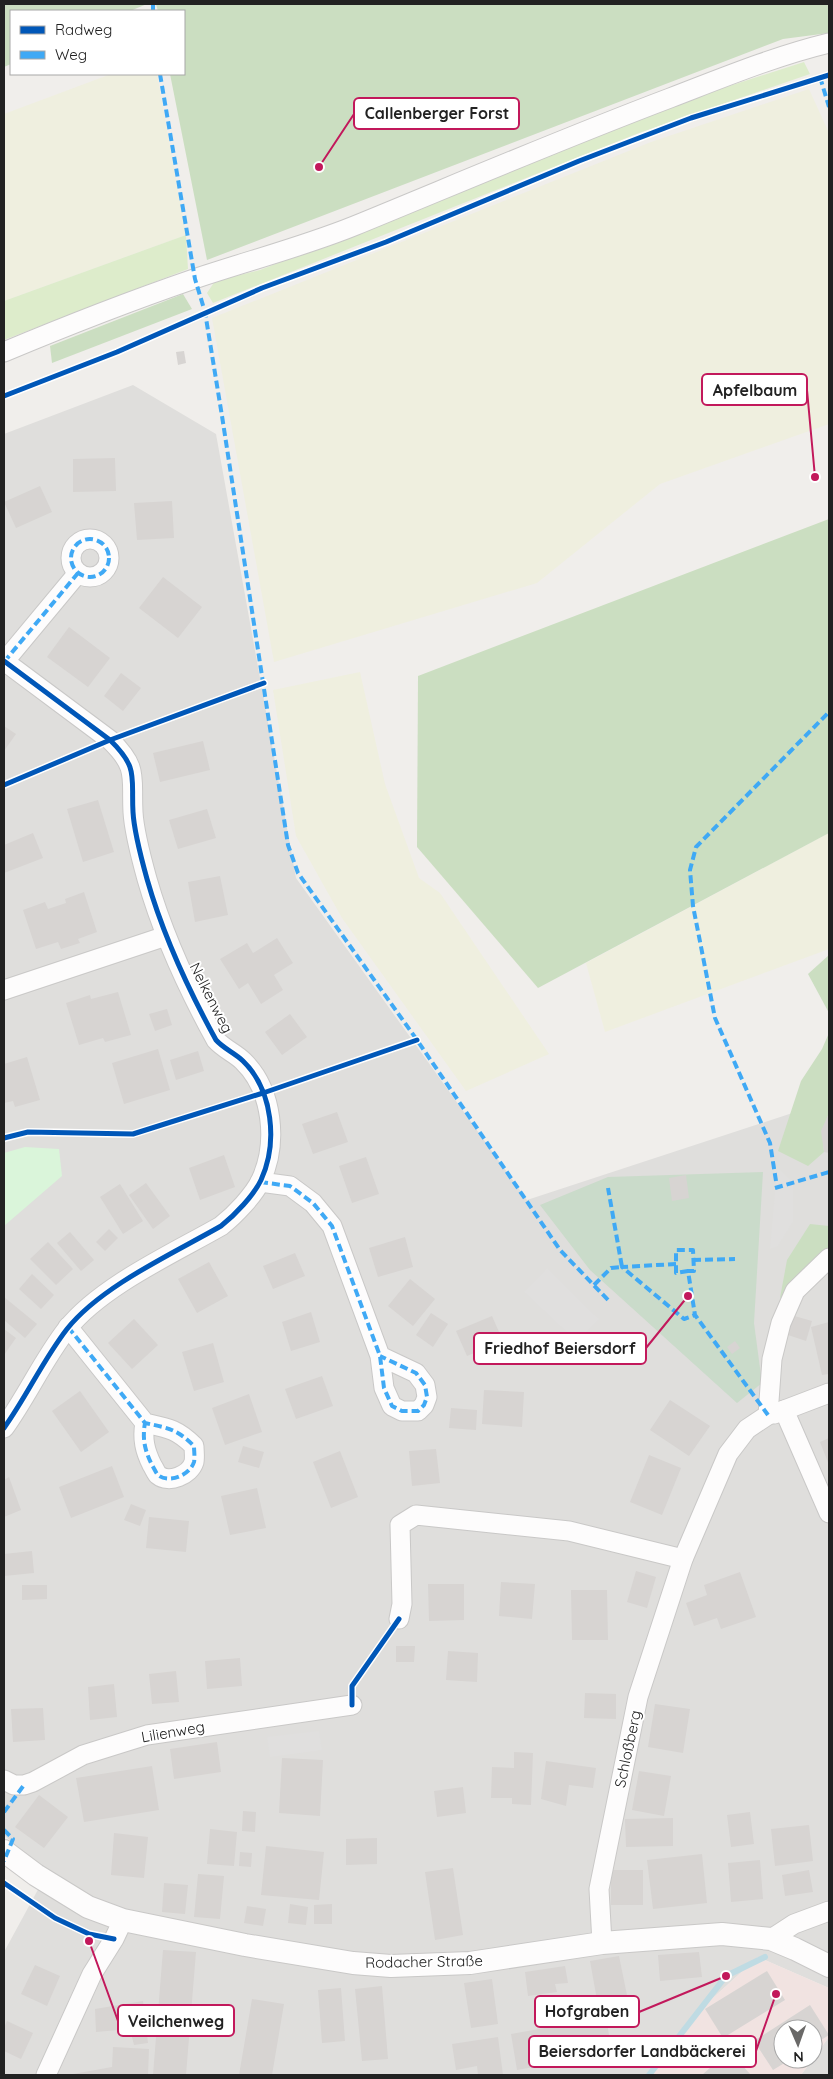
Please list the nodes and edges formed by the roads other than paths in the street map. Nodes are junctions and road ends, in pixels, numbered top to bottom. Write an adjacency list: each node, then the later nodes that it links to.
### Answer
1 (829, 43): 2 (street)
2 (4, 352)
3 (78, 573): 4 (street, Nelkenweg)
4 (4, 662): 5 (street, Nelkenweg)
5 (166, 936): 6 (street); 7 (street, Nelkenweg)
6 (4, 990)
7 (260, 1182): 9 (street, Nelkenweg); 10 (street)
8 (829, 1258): 12 (street)
9 (68, 1327): 13 (street); 14 (street, Nelkenweg)
10 (380, 1356)
11 (829, 1394): 12 (street, Schloßberg)
12 (776, 1413): 15 (street); 16 (street, Schloßberg)
13 (145, 1423)
14 (4, 1428)
15 (829, 1514)
16 (683, 1559): 17 (street); 24 (street, Schloßberg)
17 (399, 1619)
18 (352, 1705): 19 (street, Lilienweg)
19 (4, 1780)
20 (4, 1851): 22 (street, Rodacher Straße)
21 (829, 1911): 23 (street)
22 (123, 1920): 24 (street, Rodacher Straße); 26 (street)
23 (771, 1939): 24 (street, Rodacher Straße); 25 (street, Rodacher Straße)
24 (602, 1943)
25 (829, 1966)
26 (46, 2075)

